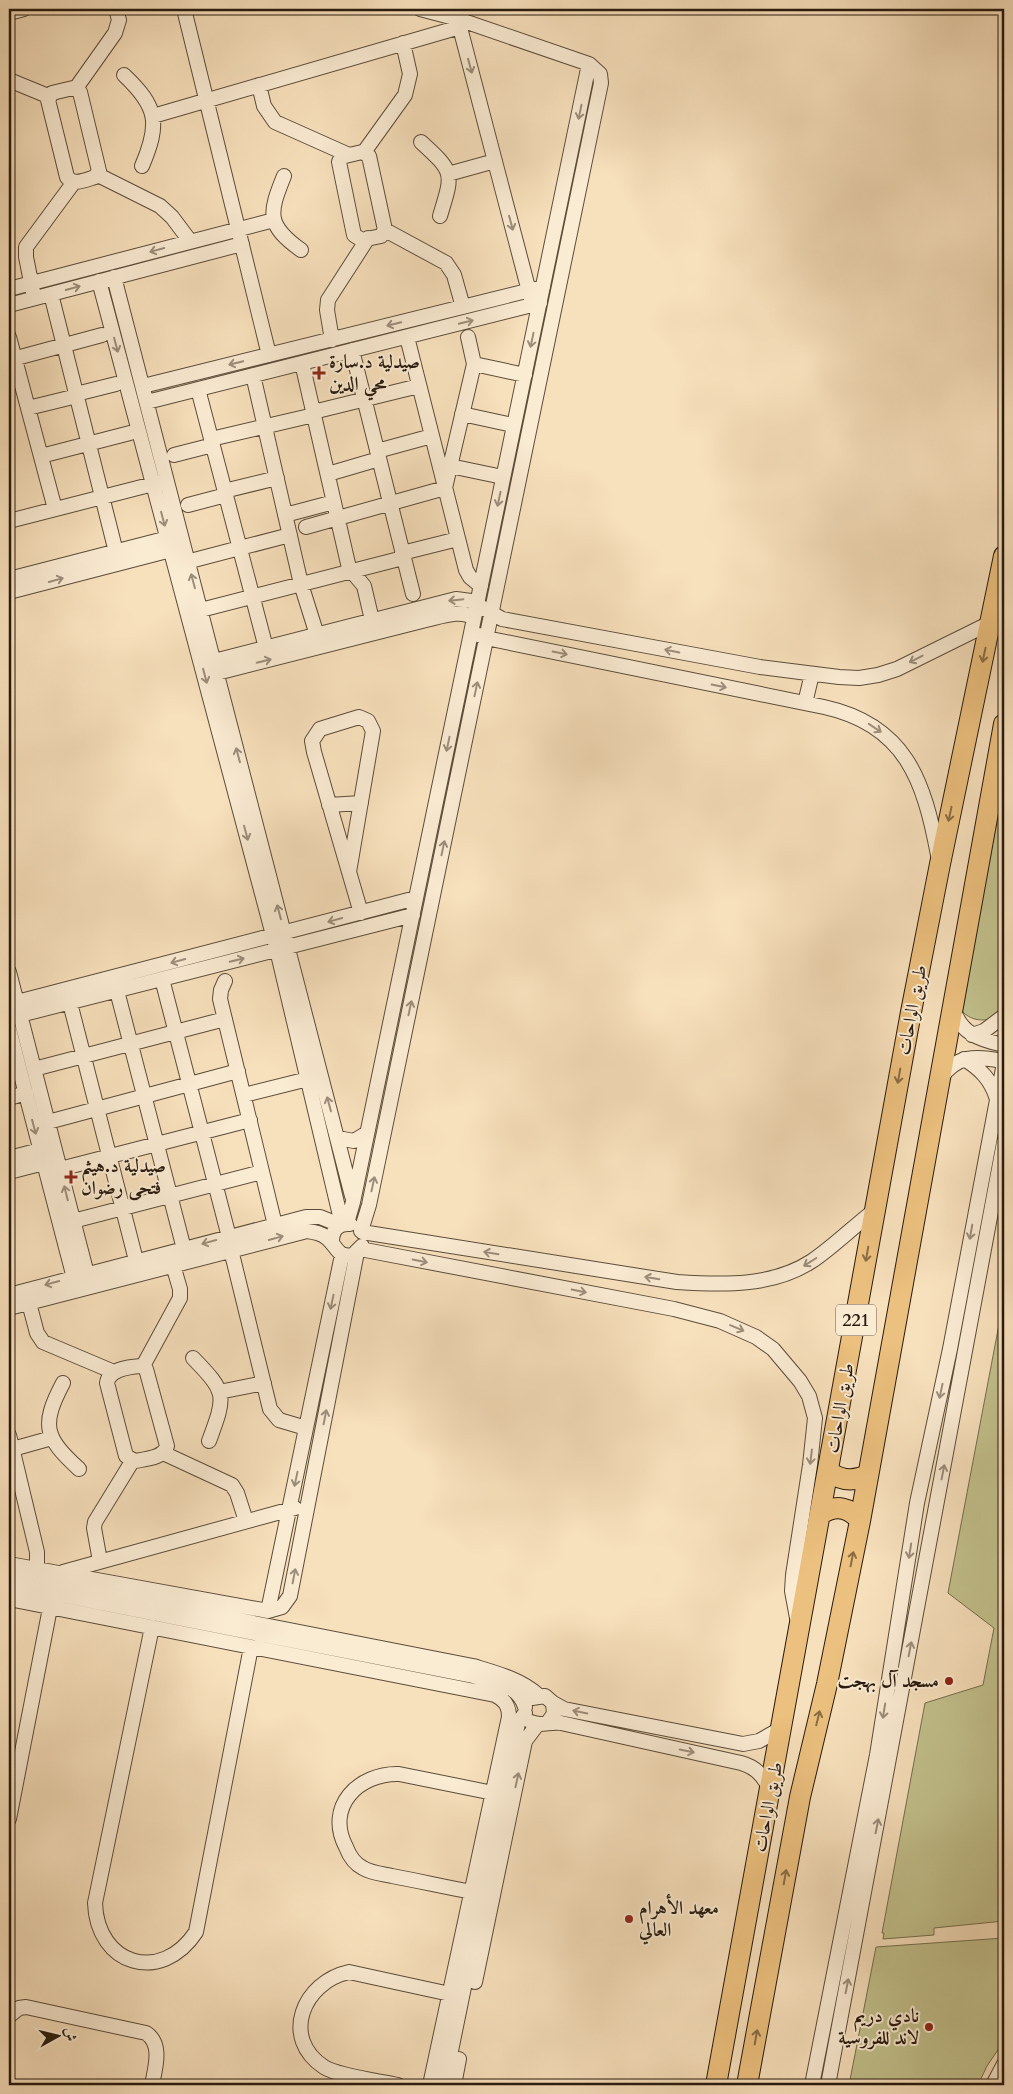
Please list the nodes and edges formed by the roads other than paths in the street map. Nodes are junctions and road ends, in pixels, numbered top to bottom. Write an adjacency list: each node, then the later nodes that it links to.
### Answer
1 (24, 9): 5 (street)
2 (116, 9): 12 (street)
3 (184, 9): 14 (street)
4 (420, 9): 6 (street)
5 (9, 13)
6 (459, 23): 7 (street); 8 (street); 19 (street, one-way to 19)
7 (403, 43): 11 (street); 17 (street)
8 (590, 64): 36 (street, one-way to 36); 80 (street)
9 (124, 75): 15 (street)
10 (9, 80): 13 (street)
11 (259, 85): 14 (street); 18 (street)
12 (76, 88): 13 (street); 22 (street)
13 (48, 96): 24 (street)
14 (206, 100): 15 (street); 27 (street)
15 (153, 116): 20 (street)
16 (420, 142): 21 (street)
17 (364, 152): 18 (street); 28 (street)
18 (348, 155): 29 (street)
19 (495, 161): 21 (street); 38 (street, one-way to 38)
20 (142, 166)
21 (448, 174): 25 (street)
22 (98, 175): 24 (street); 30 (street)
23 (284, 176): 26 (street)
24 (74, 182): 35 (street)
25 (440, 216)
26 (274, 220): 27 (street); 32 (street)
27 (238, 228): 30 (street); 31 (street)
28 (385, 230): 29 (street); 43 (street)
29 (368, 238): 51 (street)
30 (190, 241): 35 (street, one-way to 35)
31 (242, 244): 33 (street); 54 (street)
32 (301, 250)
33 (114, 277): 34 (street); 45 (street)
34 (99, 281): 39 (street, one-way to 34); 46 (street)
35 (31, 283): 37 (street); 40 (street)
36 (543, 287): 38 (street); 41 (street)
37 (9, 289)
38 (529, 291): 41 (street); 43 (street)
39 (51, 294): 40 (street); 52 (street)
40 (34, 298): 42 (street)
41 (536, 304): 47 (street, one-way to 41); 59 (street, one-way to 59)
42 (9, 305)
43 (463, 307): 44 (street)
44 (426, 316): 47 (street); 51 (street, one-way to 51)
45 (126, 323): 46 (street); 61 (street)
46 (106, 330): 52 (street); 86 (street, one-way to 86)
47 (429, 331): 49 (street)
48 (9, 337): 55 (street)
49 (407, 337): 53 (street); 62 (street)
50 (468, 337): 57 (street)
51 (332, 340): 54 (street)
52 (64, 345): 55 (street); 64 (street)
53 (352, 350): 56 (street); 65 (street)
54 (269, 355): 61 (street, one-way to 61)
55 (12, 359): 67 (street)
56 (302, 363): 58 (street); 68 (street)
57 (474, 364): 59 (street); 69 (street)
58 (253, 375): 63 (street); 71 (street)
59 (525, 375): 79 (street)
60 (116, 384): 64 (street)
61 (143, 386): 66 (street)
62 (419, 386): 65 (street); 73 (street)
63 (198, 389): 66 (street); 74 (street)
64 (76, 395): 67 (street); 75 (street)
65 (364, 399): 68 (street); 77 (street)
66 (147, 402): 85 (street)
67 (28, 408): 78 (street)
68 (314, 414): 71 (street); 82 (street)
69 (462, 414): 70 (street); 81 (street)
70 (508, 424)
71 (265, 426): 74 (street); 84 (street)
72 (130, 433): 75 (street)
73 (432, 436): 77 (street); 87 (street)
74 (212, 442): 76 (street); 88 (street)
75 (89, 444): 78 (street); 89 (street)
76 (174, 455)
77 (378, 455): 82 (street); 91 (street)
78 (40, 456): 93 (street)
79 (508, 457): 80 (street); 109 (street, one-way to 109)
80 (523, 460): 114 (street)
81 (450, 466): 83 (street); 87 (street)
82 (328, 474): 90 (street)
83 (498, 476)
84 (277, 478): 88 (street); 94 (street)
85 (167, 481): 86 (street); 113 (street, one-way to 85)
86 (153, 484): 89 (street); 100 (street, one-way to 100)
87 (445, 488): 91 (street); 99 (street)
88 (225, 493): 92 (street); 101 (street)
89 (102, 497): 93 (street); 102 (street)
90 (334, 502): 94 (street); 95 (street)
91 (390, 504): 95 (street); 103 (street)
92 (188, 505)
93 (55, 510): 96 (street)
94 (285, 515): 98 (street)
95 (338, 518): 97 (street); 106 (street)
96 (9, 521)
97 (306, 527)
98 (290, 535): 101 (street); 108 (street)
99 (458, 539): 103 (street); 109 (street)
100 (169, 544): 102 (street); 110 (street, one-way to 100); 113 (street)
101 (240, 548): 105 (street); 111 (street)
102 (116, 552): 107 (street)
103 (403, 556): 106 (street); 112 (street)
104 (1004, 556): 119 (highway, طريق الواحات / 221)
105 (194, 560)
106 (353, 571): 108 (street); 116 (street)
107 (9, 579)
108 (301, 584): 111 (street); 120 (street)
109 (481, 586): 115 (street)
110 (9, 592)
111 (252, 597): 113 (street); 123 (street)
112 (414, 601): 115 (street, one-way to 112); 116 (street); 118 (street)
113 (194, 612): 124 (street); 128 (street, one-way to 128)
114 (491, 614): 115 (street); 117 (street); 121 (street)
115 (475, 618): 118 (street); 121 (street); 129 (street, one-way to 129)
116 (372, 620): 120 (street)
117 (517, 621): 122 (street); 125 (street, one-way to 117)
118 (419, 622): 124 (street, one-way to 118)
119 (992, 622): 125 (street, one-way to 125); 133 (highway, طريق الواحات / 221, one-way to 133)
120 (317, 635): 123 (street)
121 (486, 638): 122 (street); 130 (street, one-way to 121)
122 (512, 644): 126 (street, one-way to 126)
123 (266, 648): 124 (street)
124 (216, 667): 128 (street, one-way to 124)
125 (812, 674): 126 (street)
126 (806, 703): 133 (street, one-way to 133)
127 (1004, 724): 145 (highway, طريق الواحات / 221)
128 (241, 791): 138 (street)
129 (438, 791): 130 (street); 135 (street)
130 (454, 794): 153 (street, one-way to 130)
131 (361, 803): 132 (street); 132 (street); 134 (street)
132 (329, 805): 134 (street)
133 (940, 864): 194 (highway, طريق الواحات / 221, one-way to 194)
134 (349, 872): 136 (street)
135 (416, 898): 136 (street); 137 (street)
136 (361, 913): 138 (street, one-way to 138)
137 (413, 914): 139 (street); 150 (street)
138 (279, 934): 139 (street); 141 (street, one-way to 141)
139 (282, 948): 141 (street, one-way to 139); 154 (street)
140 (9, 972): 146 (street)
141 (155, 976): 143 (street); 146 (street); 149 (street)
142 (226, 981): 148 (street)
143 (117, 991): 144 (street); 155 (street)
144 (70, 1003): 146 (street); 157 (street)
145 (952, 1004): 151 (street); 163 (highway, طريق الواحات / 221)
146 (18, 1009): 160 (street)
147 (1004, 1016): 151 (street)
148 (225, 1019): 149 (street); 161 (street)
149 (176, 1032): 155 (street); 164 (street)
150 (388, 1035): 153 (street); 174 (street)
151 (972, 1035): 156 (street)
152 (10, 1037): 165 (street)
153 (403, 1039): 192 (street, one-way to 153)
154 (306, 1042): 162 (street); 175 (street, one-way to 154)
155 (130, 1044): 157 (street); 167 (street)
156 (1004, 1044)
157 (83, 1056): 160 (street); 170 (street)
158 (964, 1059): 159 (street); 163 (street); 169 (street)
159 (1004, 1062): 169 (street)
160 (34, 1069): 172 (street)
161 (238, 1071): 164 (street); 166 (street)
162 (308, 1079): 166 (street); 188 (street)
163 (940, 1079): 226 (highway, طريق الواحات / 221)
164 (189, 1084): 167 (street); 173 (street)
165 (26, 1093): 168 (street); 178 (street, one-way to 178)
166 (244, 1095): 171 (street)
167 (144, 1096): 170 (street); 177 (street)
168 (9, 1098)
169 (998, 1101): 184 (street)
170 (97, 1109): 172 (street); 179 (street)
171 (250, 1120): 173 (street); 183 (street)
172 (48, 1122): 181 (street)
173 (202, 1132): 177 (street); 186 (street)
174 (367, 1133): 175 (street); 189 (street)
175 (338, 1138): 189 (street)
176 (1004, 1142): 185 (street)
177 (156, 1144): 179 (street); 187 (street)
178 (42, 1156): 180 (street); 182 (street); 207 (street)
179 (109, 1156): 181 (street); 193 (street)
180 (9, 1158)
181 (60, 1169): 195 (street, one-way to 181)
182 (9, 1172)
183 (262, 1172): 186 (street); 198 (street)
184 (982, 1178): 185 (street); 190 (street)
185 (997, 1181): 191 (street)
186 (215, 1184): 187 (street); 201 (street)
187 (170, 1196): 193 (street); 202 (street)
188 (336, 1198): 196 (street); 197 (street)
189 (353, 1202): 192 (street); 197 (street)
190 (977, 1202): 191 (street); 227 (street, one-way to 227)
191 (993, 1204): 228 (street, one-way to 191)
192 (369, 1205): 199 (street)
193 (123, 1208): 195 (street); 206 (street)
194 (875, 1210): 199 (street, one-way to 199); 225 (highway, طريق الواحات / 221, one-way to 225)
195 (73, 1221): 207 (street)
196 (311, 1222): 197 (street); 198 (street); 200 (street); 201 (street, one-way to 196)
197 (343, 1224): 199 (street); 200 (street)
198 (275, 1225): 201 (street)
199 (361, 1232): 203 (street)
200 (332, 1242): 204 (street)
201 (230, 1244): 202 (street, one-way to 202); 205 (street); 215 (street)
202 (184, 1249): 206 (street)
203 (359, 1250): 204 (street); 230 (street, one-way to 203); 245 (street, one-way to 245)
204 (342, 1255): 217 (street, one-way to 217)
205 (173, 1265): 206 (street); 212 (street)
206 (138, 1267): 207 (street); 209 (street)
207 (80, 1276): 208 (street, one-way to 208)
208 (9, 1295)
209 (28, 1302): 210 (street); 213 (street)
210 (9, 1308)
211 (193, 1358): 216 (street)
212 (143, 1366): 213 (street); 222 (street)
213 (114, 1372): 223 (street)
214 (63, 1383): 219 (street)
215 (264, 1383): 216 (street); 217 (street)
216 (219, 1392): 220 (street)
217 (306, 1428): 232 (street, one-way to 232)
218 (9, 1435): 221 (street)
219 (52, 1438): 221 (street); 224 (street)
220 (209, 1441)
221 (11, 1449): 238 (street)
222 (163, 1453): 223 (street); 234 (street)
223 (133, 1460): 236 (street)
224 (79, 1469)
225 (829, 1472): 226 (highway); 233 (highway, طريق الواحات / 221)
226 (868, 1474): 235 (highway, طريق الواحات / 221)
227 (920, 1489): 228 (street); 229 (street)
228 (940, 1492): 231 (street)
229 (918, 1503): 231 (street); 273 (street, one-way to 273)
230 (308, 1504): 232 (street); 243 (street, one-way to 230)
231 (937, 1506): 274 (street, one-way to 231)
232 (289, 1509): 234 (street); 243 (street)
233 (821, 1514): 235 (highway); 245 (highway, طريق الواحات / 221)
234 (246, 1521): 236 (street)
235 (860, 1521): 272 (highway, طريق الواحات / 221, one-way to 235)
236 (100, 1561): 239 (street)
237 (9, 1564): 238 (street)
238 (37, 1569): 239 (street)
239 (60, 1573): 243 (street)
240 (10, 1589): 241 (street); 242 (street)
241 (146, 1607): 247 (street); 248 (street)
242 (50, 1608): 244 (street); 259 (street)
243 (268, 1611)
244 (152, 1627): 246 (street); 246 (street)
245 (800, 1633): 254 (highway, طريق الواحات / 221)
246 (250, 1646): 247 (street)
247 (286, 1647): 250 (street); 258 (street)
248 (538, 1696): 249 (street); 250 (street)
249 (553, 1704): 251 (street, one-way to 249); 252 (street)
250 (525, 1710): 252 (street); 260 (street)
251 (614, 1719): 253 (street); 255 (street)
252 (543, 1724): 255 (street); 270 (street, one-way to 252)
253 (643, 1725): 254 (street); 256 (street)
254 (782, 1728): 257 (highway, طريق الواحات / 221)
255 (611, 1734): 256 (street)
256 (640, 1741): 257 (street, one-way to 257)
257 (770, 1792): 271 (highway, طريق الواحات / 221)
258 (493, 1793): 260 (street); 261 (street)
259 (9, 1818)
260 (488, 1845): 261 (street); 264 (street)
261 (472, 1892): 262 (street)
262 (450, 1994): 264 (street); 267 (street)
263 (9, 2016): 266 (street)
264 (447, 2042): 268 (street); 269 (street)
265 (1004, 2064): 275 (street)
266 (152, 2085)
267 (398, 2085)
268 (430, 2085)
269 (444, 2085)
270 (454, 2085)
271 (716, 2085)
272 (748, 2085)
273 (812, 2085)
274 (828, 2085)
275 (993, 2085)

